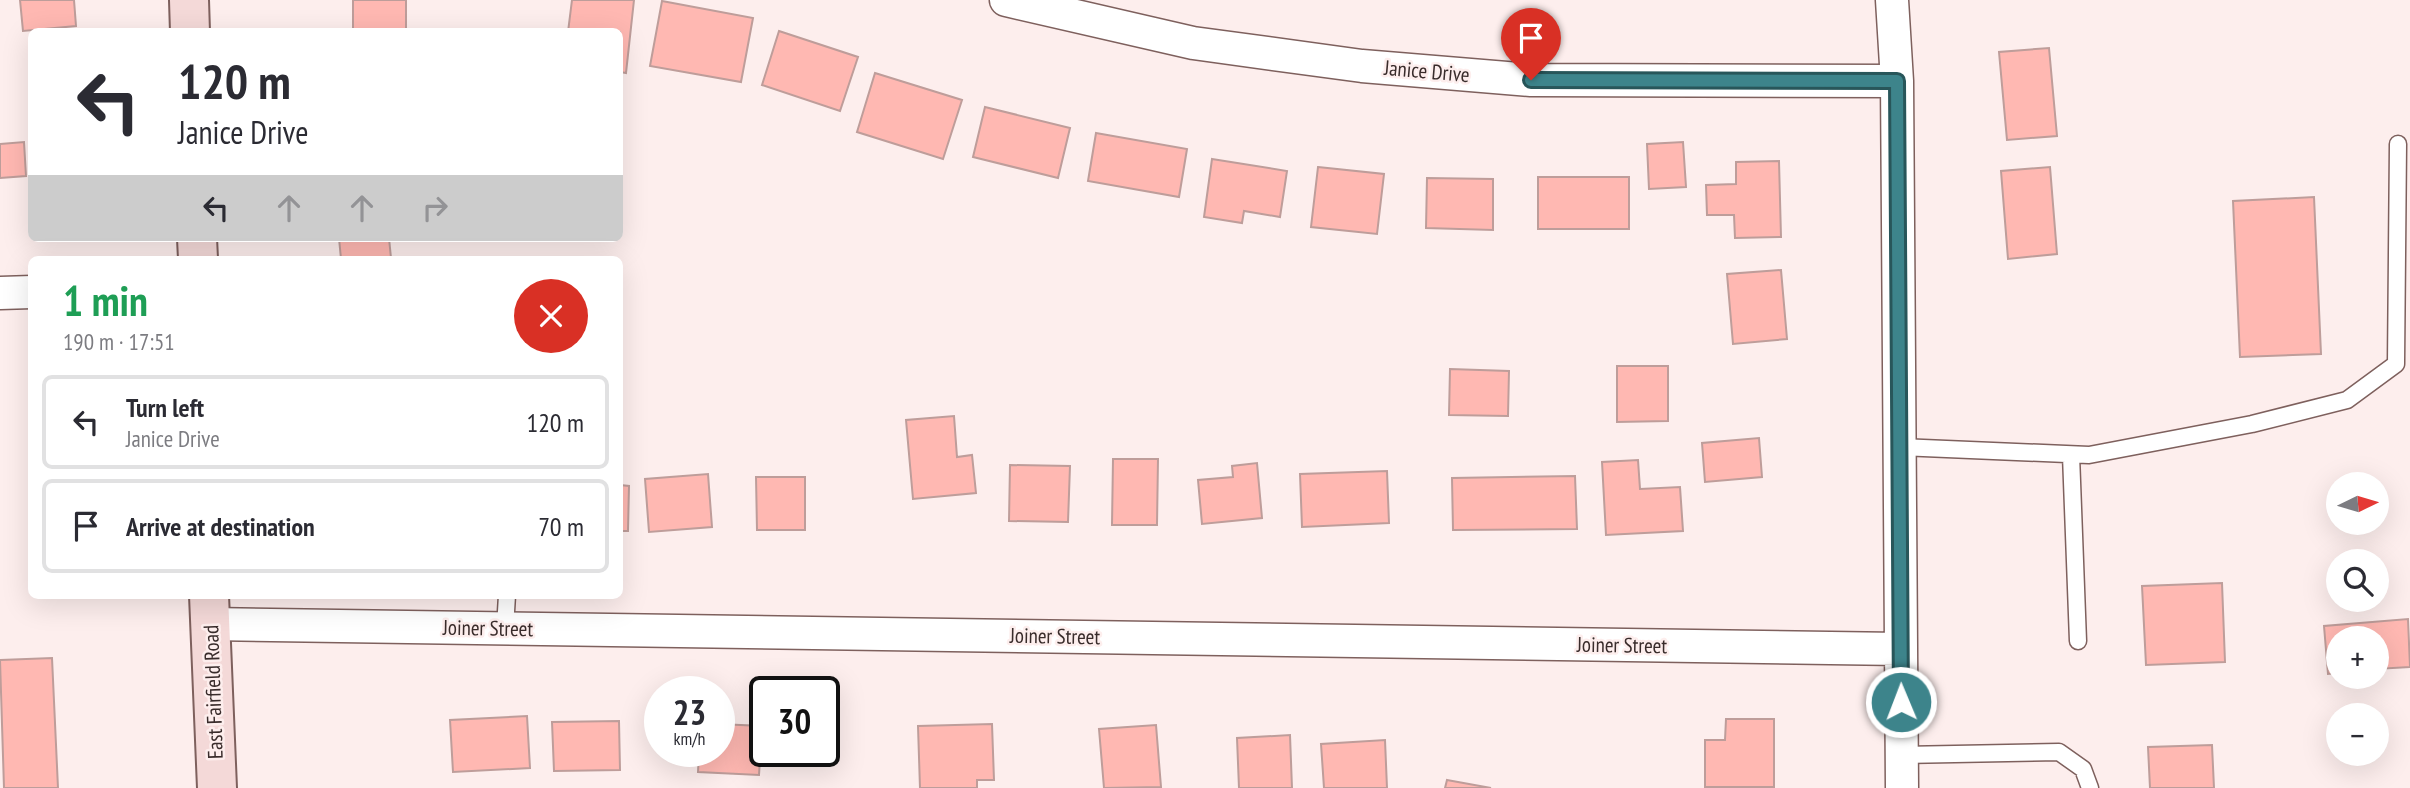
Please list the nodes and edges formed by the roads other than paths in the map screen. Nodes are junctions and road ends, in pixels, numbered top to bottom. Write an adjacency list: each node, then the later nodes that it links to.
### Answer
1 (189, 0): 4 (main road)
2 (1006, 0): 5 (street, Janice Drive)
3 (1892, 0): 5 (street)
4 (190, 28)
5 (1897, 81): 9 (street)
6 (2398, 144): 10 (lane)
7 (28, 292): 8 (street)
8 (0, 293)
9 (1900, 447): 10 (lane); 15 (street)
10 (2071, 455): 14 (lane)
11 (507, 599): 13 (lane)
12 (209, 609): 13 (street, Joiner Street); 17 (main road, East Fairfield Road)
13 (505, 628): 15 (street, Joiner Street)
14 (2078, 642)
15 (1900, 649): 16 (street)
16 (1902, 755): 18 (street); 19 (lane)
17 (217, 788)
18 (1902, 788)
19 (2090, 788)

